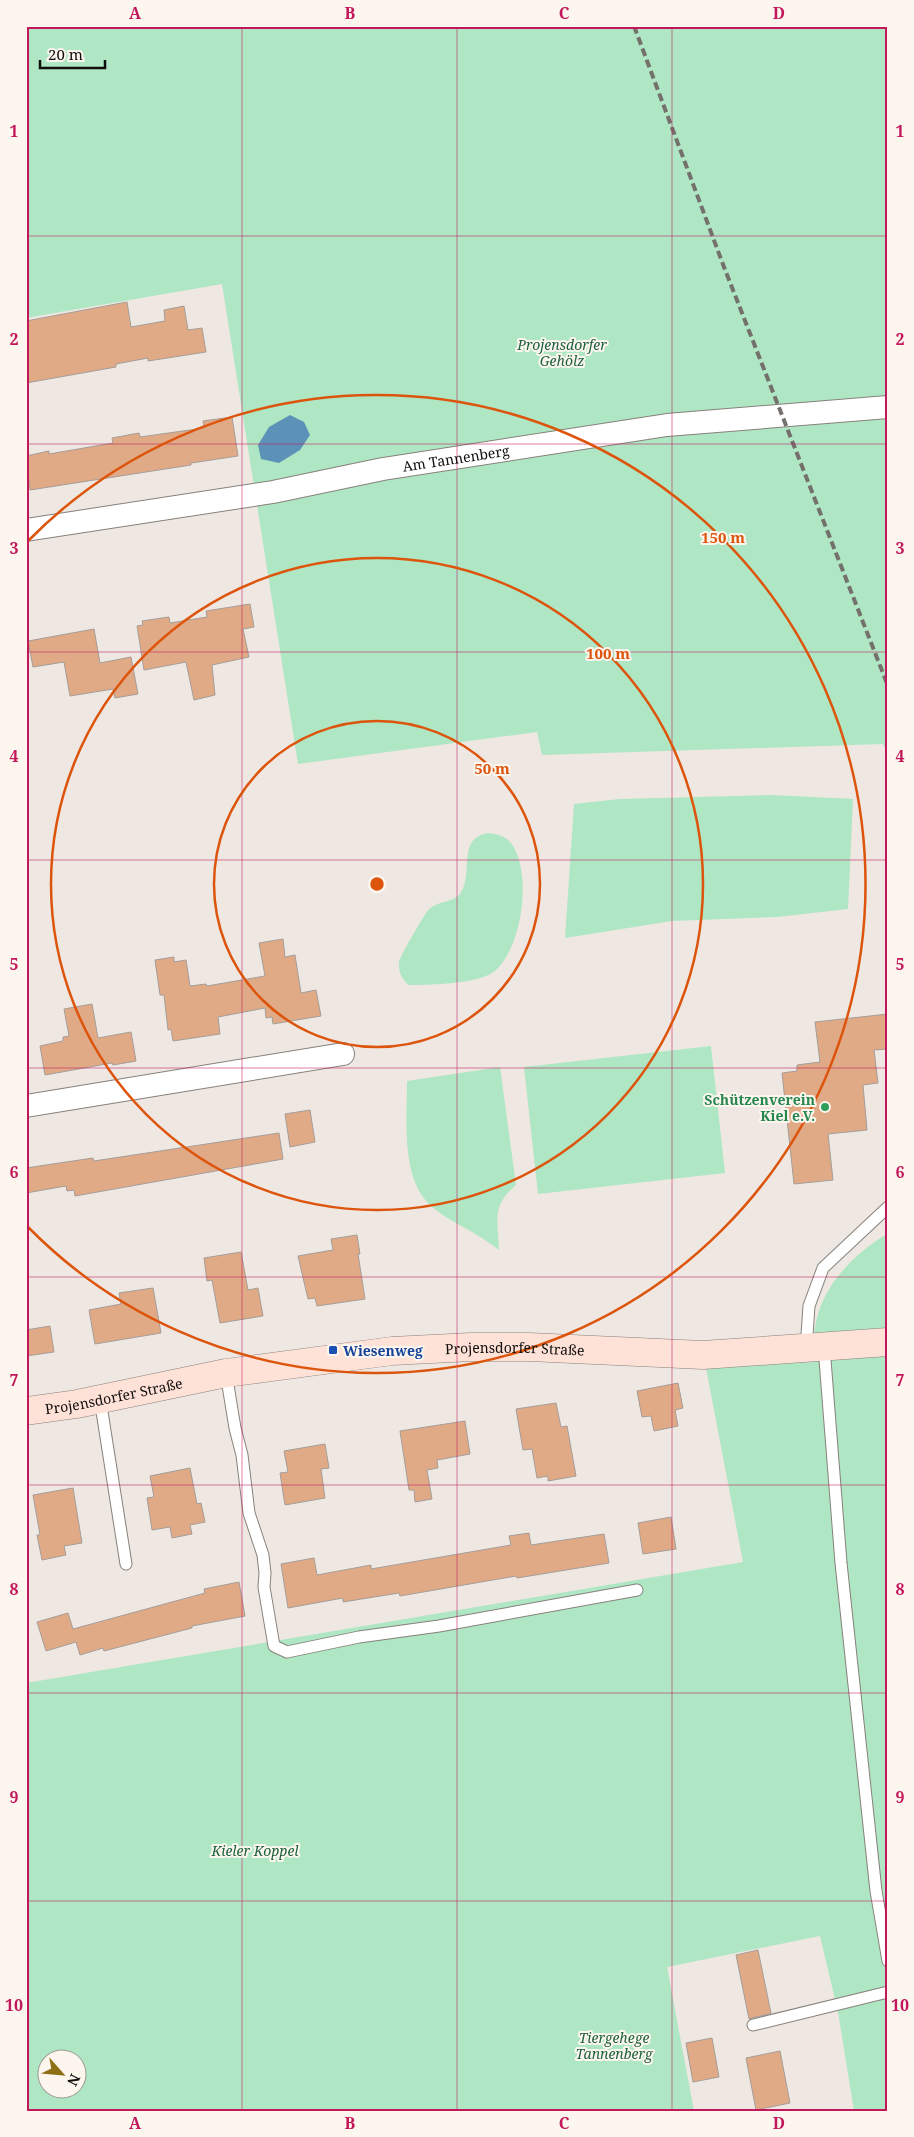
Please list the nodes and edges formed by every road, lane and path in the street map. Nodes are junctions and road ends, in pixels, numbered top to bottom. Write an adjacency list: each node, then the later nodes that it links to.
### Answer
1 (888, 407): 2 (street, Am Tannenberg)
2 (26, 530)
3 (343, 1054): 4 (street)
4 (26, 1106)
5 (888, 1207): 7 (lane)
6 (888, 1342): 7 (street, Projensdorfer Straße)
7 (815, 1348): 8 (street, Projensdorfer Straße); 13 (lane)
8 (226, 1373): 9 (street, Projensdorfer Straße); 12 (lane)
9 (100, 1399): 10 (street, Projensdorfer Straße); 11 (lane)
10 (26, 1411)
11 (126, 1564)
12 (637, 1590)
13 (888, 1961)
14 (888, 1992): 15 (lane)
15 (753, 2025)

